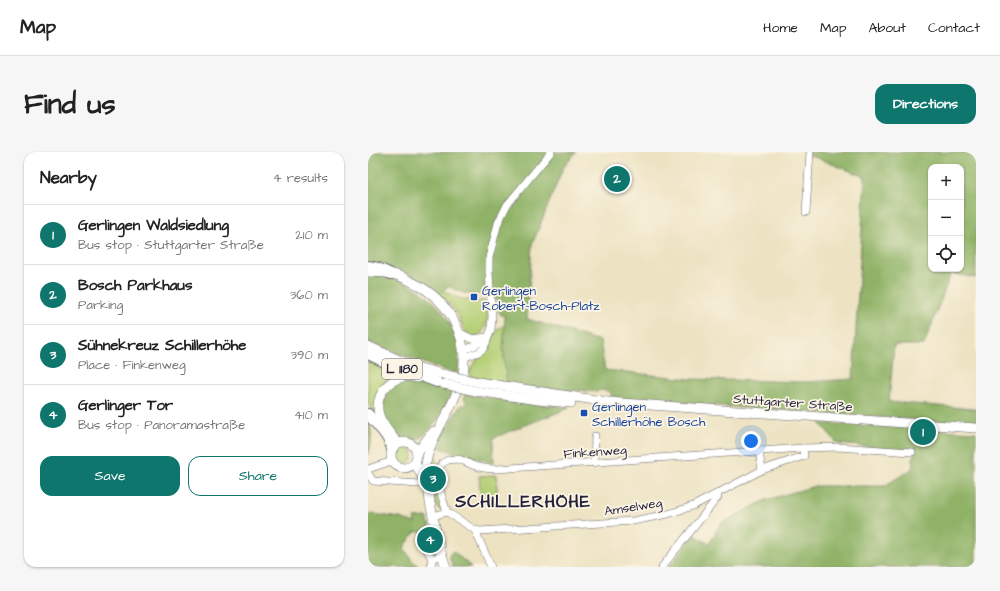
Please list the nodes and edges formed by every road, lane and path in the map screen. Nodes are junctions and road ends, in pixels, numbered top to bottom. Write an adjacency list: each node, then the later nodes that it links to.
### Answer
1 (551, 152): 8 (street)
2 (810, 152): 3 (street)
3 (806, 212)
4 (368, 266): 6 (highway)
5 (368, 272): 6 (main road)
6 (391, 274): 7 (main road)
7 (460, 334): 8 (street); 10 (main road)
8 (487, 337): 10 (street)
9 (368, 346): 13 (main road)
10 (464, 353): 12 (main road)
11 (368, 354): 13 (highway, L 1180)
12 (463, 374)
13 (442, 380): 17 (main road, Stuttgarter Straße, bridge); 21 (main road, Stuttgarter Straße)
14 (457, 392): 16 (main road)
15 (368, 414): 21 (highway)
16 (440, 425): 18 (main road); 32 (main road)
17 (976, 428)
18 (430, 435): 20 (main road); 25 (main road)
19 (595, 436): 27 (street)
20 (411, 444): 21 (main road); 25 (main road)
21 (395, 446): 26 (main road)
22 (803, 448): 23 (street, Finkenweg); 24 (street); 30 (street, Amselweg)
23 (759, 451): 27 (street, Finkenweg); 30 (street)
24 (912, 452)
25 (416, 458): 28 (main road); 32 (main road)
26 (392, 461): 28 (main road); 29 (street)
27 (594, 463): 34 (street, Finkenweg)
28 (408, 468): 32 (main road)
29 (368, 469)
30 (762, 470): 33 (street, Amselweg)
31 (368, 473): 32 (street)
32 (423, 483): 35 (main road)
33 (717, 494): 36 (street, Amselweg); 43 (street)
34 (447, 512): 35 (street); 36 (street)
35 (433, 516): 38 (main road)
36 (475, 530): 42 (street)
37 (422, 541): 39 (street)
38 (442, 555): 39 (street); 41 (main road)
39 (432, 559): 40 (street)
40 (431, 567)
41 (446, 567)
42 (491, 567)
43 (662, 567)

